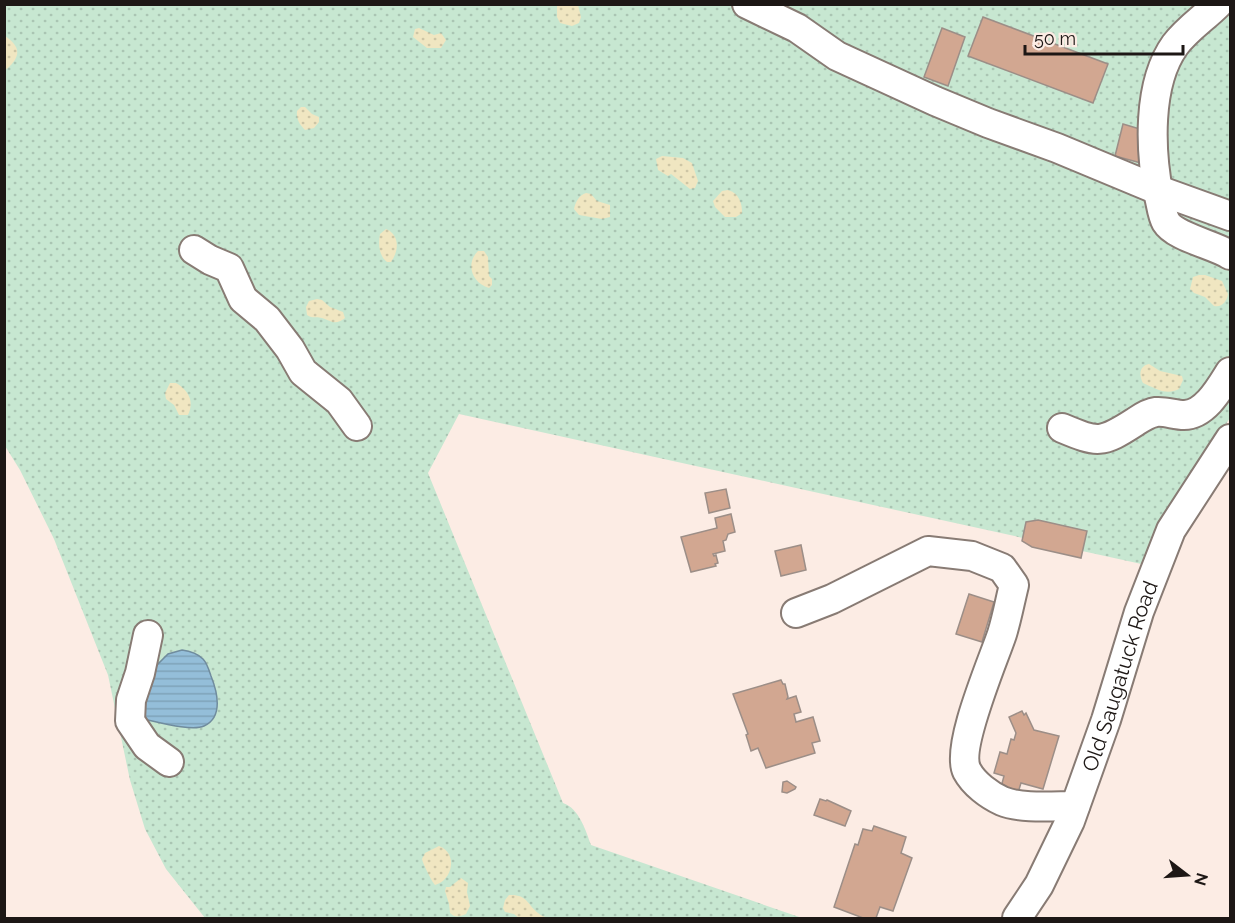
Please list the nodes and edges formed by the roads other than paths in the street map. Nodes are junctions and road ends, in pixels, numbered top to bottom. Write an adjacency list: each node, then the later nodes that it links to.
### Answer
1 (747, 4): 3 (street)
2 (1218, 4): 3 (street)
3 (1158, 190): 4 (street); 6 (street)
4 (1230, 216)
5 (194, 249): 8 (street)
6 (1230, 255)
7 (1230, 372): 9 (street)
8 (357, 426)
9 (1062, 428)
10 (1230, 439): 14 (street, Old Saugatuck Road)
11 (796, 613): 14 (street)
12 (148, 635): 13 (street)
13 (169, 762)
14 (1075, 806): 15 (street, Old Saugatuck Road)
15 (1017, 918)

